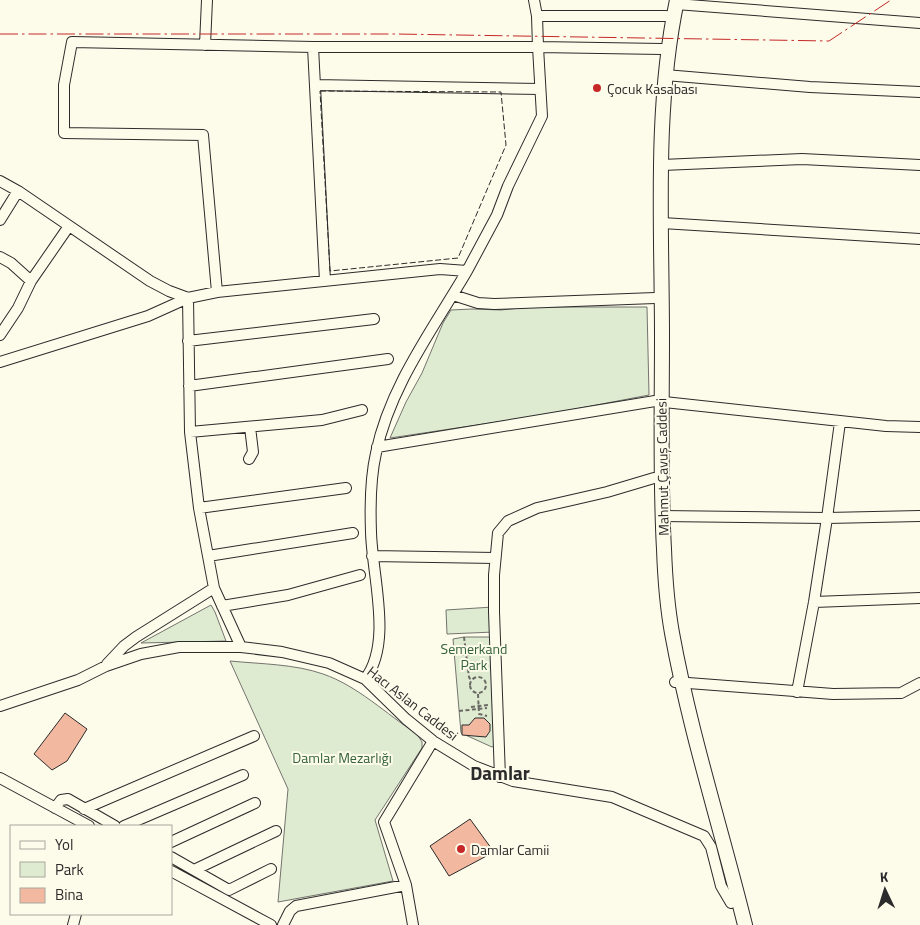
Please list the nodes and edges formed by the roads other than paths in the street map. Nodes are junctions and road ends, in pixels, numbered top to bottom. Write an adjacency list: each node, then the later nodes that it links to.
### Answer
1 (206, 0): 7 (street)
2 (534, 0): 4 (street)
3 (674, 2): 5 (main road); 6 (street); 11 (main road, Mahmut Çavuş Caddesi)
4 (537, 16): 5 (street); 9 (street)
5 (666, 16): 10 (main road)
6 (920, 23)
7 (204, 44): 8 (street); 27 (street)
8 (312, 47): 9 (street); 12 (street)
9 (538, 47): 10 (street); 13 (street)
10 (662, 49): 30 (main road)
11 (665, 75): 14 (street); 15 (main road, Mahmut Çavuş Caddesi)
12 (314, 85): 13 (street); 26 (street)
13 (540, 89): 24 (street)
14 (920, 92)
15 (662, 165): 16 (street); 20 (main road, Mahmut Çavuş Caddesi)
16 (920, 165)
17 (0, 181): 18 (street)
18 (18, 191): 19 (street); 21 (street)
19 (0, 220)
20 (662, 223): 22 (street); 37 (main road, Mahmut Çavuş Caddesi)
21 (70, 226): 25 (street); 29 (street)
22 (920, 239)
23 (0, 258): 25 (street)
24 (467, 271): 26 (street); 28 (street)
25 (31, 281): 32 (street)
26 (325, 281): 27 (street)
27 (217, 292): 29 (street)
28 (453, 295): 30 (street); 43 (street)
29 (188, 298): 33 (street); 35 (street)
30 (655, 298): 37 (main road)
31 (374, 318): 33 (street)
32 (0, 334)
33 (188, 341): 36 (street)
34 (388, 359): 36 (street)
35 (0, 362)
36 (189, 386): 42 (street)
37 (658, 401): 39 (street); 43 (street); 45 (main road); 48 (main road, Mahmut Çavuş Caddesi)
38 (362, 410): 40 (street)
39 (840, 422): 41 (street); 50 (street)
40 (250, 427): 42 (street); 44 (street)
41 (920, 427)
42 (190, 432): 47 (street)
43 (377, 447): 53 (street)
44 (249, 459)
45 (654, 478): 54 (street); 63 (main road)
46 (346, 488): 47 (street)
47 (199, 508): 52 (street)
48 (662, 516): 50 (street); 63 (main road, Mahmut Çavuş Caddesi)
49 (920, 516): 50 (street)
50 (827, 518): 58 (street)
51 (353, 533): 52 (street)
52 (208, 556): 56 (street)
53 (372, 556): 54 (street); 62 (street)
54 (495, 558): 70 (street)
55 (360, 575): 59 (street)
56 (214, 588): 59 (street); 61 (street)
57 (920, 598): 58 (street)
58 (814, 602): 65 (street)
59 (222, 606): 60 (street)
60 (241, 647): 61 (street, Hacı Aslan Caddesi); 62 (street, Hacı Aslan Caddesi)
61 (106, 666): 66 (street, Hacı Aslan Caddesi)
62 (365, 679): 68 (street, Hacı Aslan Caddesi)
63 (679, 682): 65 (street); 79 (main road); 90 (main road, Mahmut Çavuş Caddesi)
64 (920, 683): 65 (street)
65 (797, 692)
66 (0, 706)
67 (254, 736): 74 (street)
68 (433, 740): 70 (street, Hacı Aslan Caddesi); 85 (street)
69 (243, 775): 77 (street)
70 (500, 776): 79 (street, Hacı Aslan Caddesi)
71 (0, 778): 73 (street)
72 (255, 803): 80 (street)
73 (54, 808): 74 (street); 75 (street)
74 (84, 809): 76 (street)
75 (87, 825)
76 (113, 825)
77 (126, 825)
78 (276, 831): 83 (street)
79 (708, 833): 89 (main road)
80 (172, 842)
81 (172, 858): 83 (street)
82 (271, 869): 83 (street)
83 (194, 870)
84 (172, 872): 86 (street)
85 (406, 884): 87 (street); 88 (street)
86 (271, 925)
87 (283, 925)
88 (413, 925)
89 (736, 925)
90 (745, 925)

